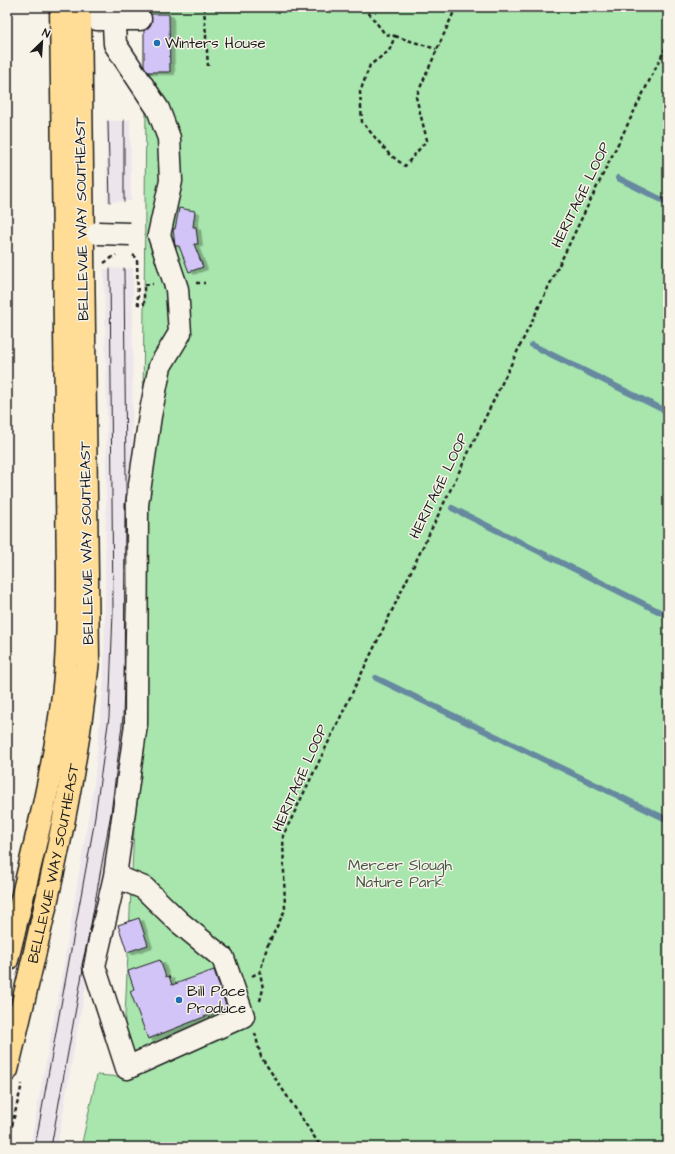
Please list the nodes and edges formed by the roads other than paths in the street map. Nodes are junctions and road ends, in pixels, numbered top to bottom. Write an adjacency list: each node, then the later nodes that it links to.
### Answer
1 (61, 7): 7 (main road, BELLEVUE WAY SOUTHEAST)
2 (101, 13): 3 (lane); 4 (main road, BELLEVUE WAY SOUTHEAST); 5 (lane)
3 (140, 19)
4 (90, 233): 5 (lane, bridge); 8 (main road, BELLEVUE WAY SOUTHEAST)
5 (159, 235): 6 (lane)
6 (115, 876): 6 (lane)
7 (7, 960)
8 (7, 1070)

